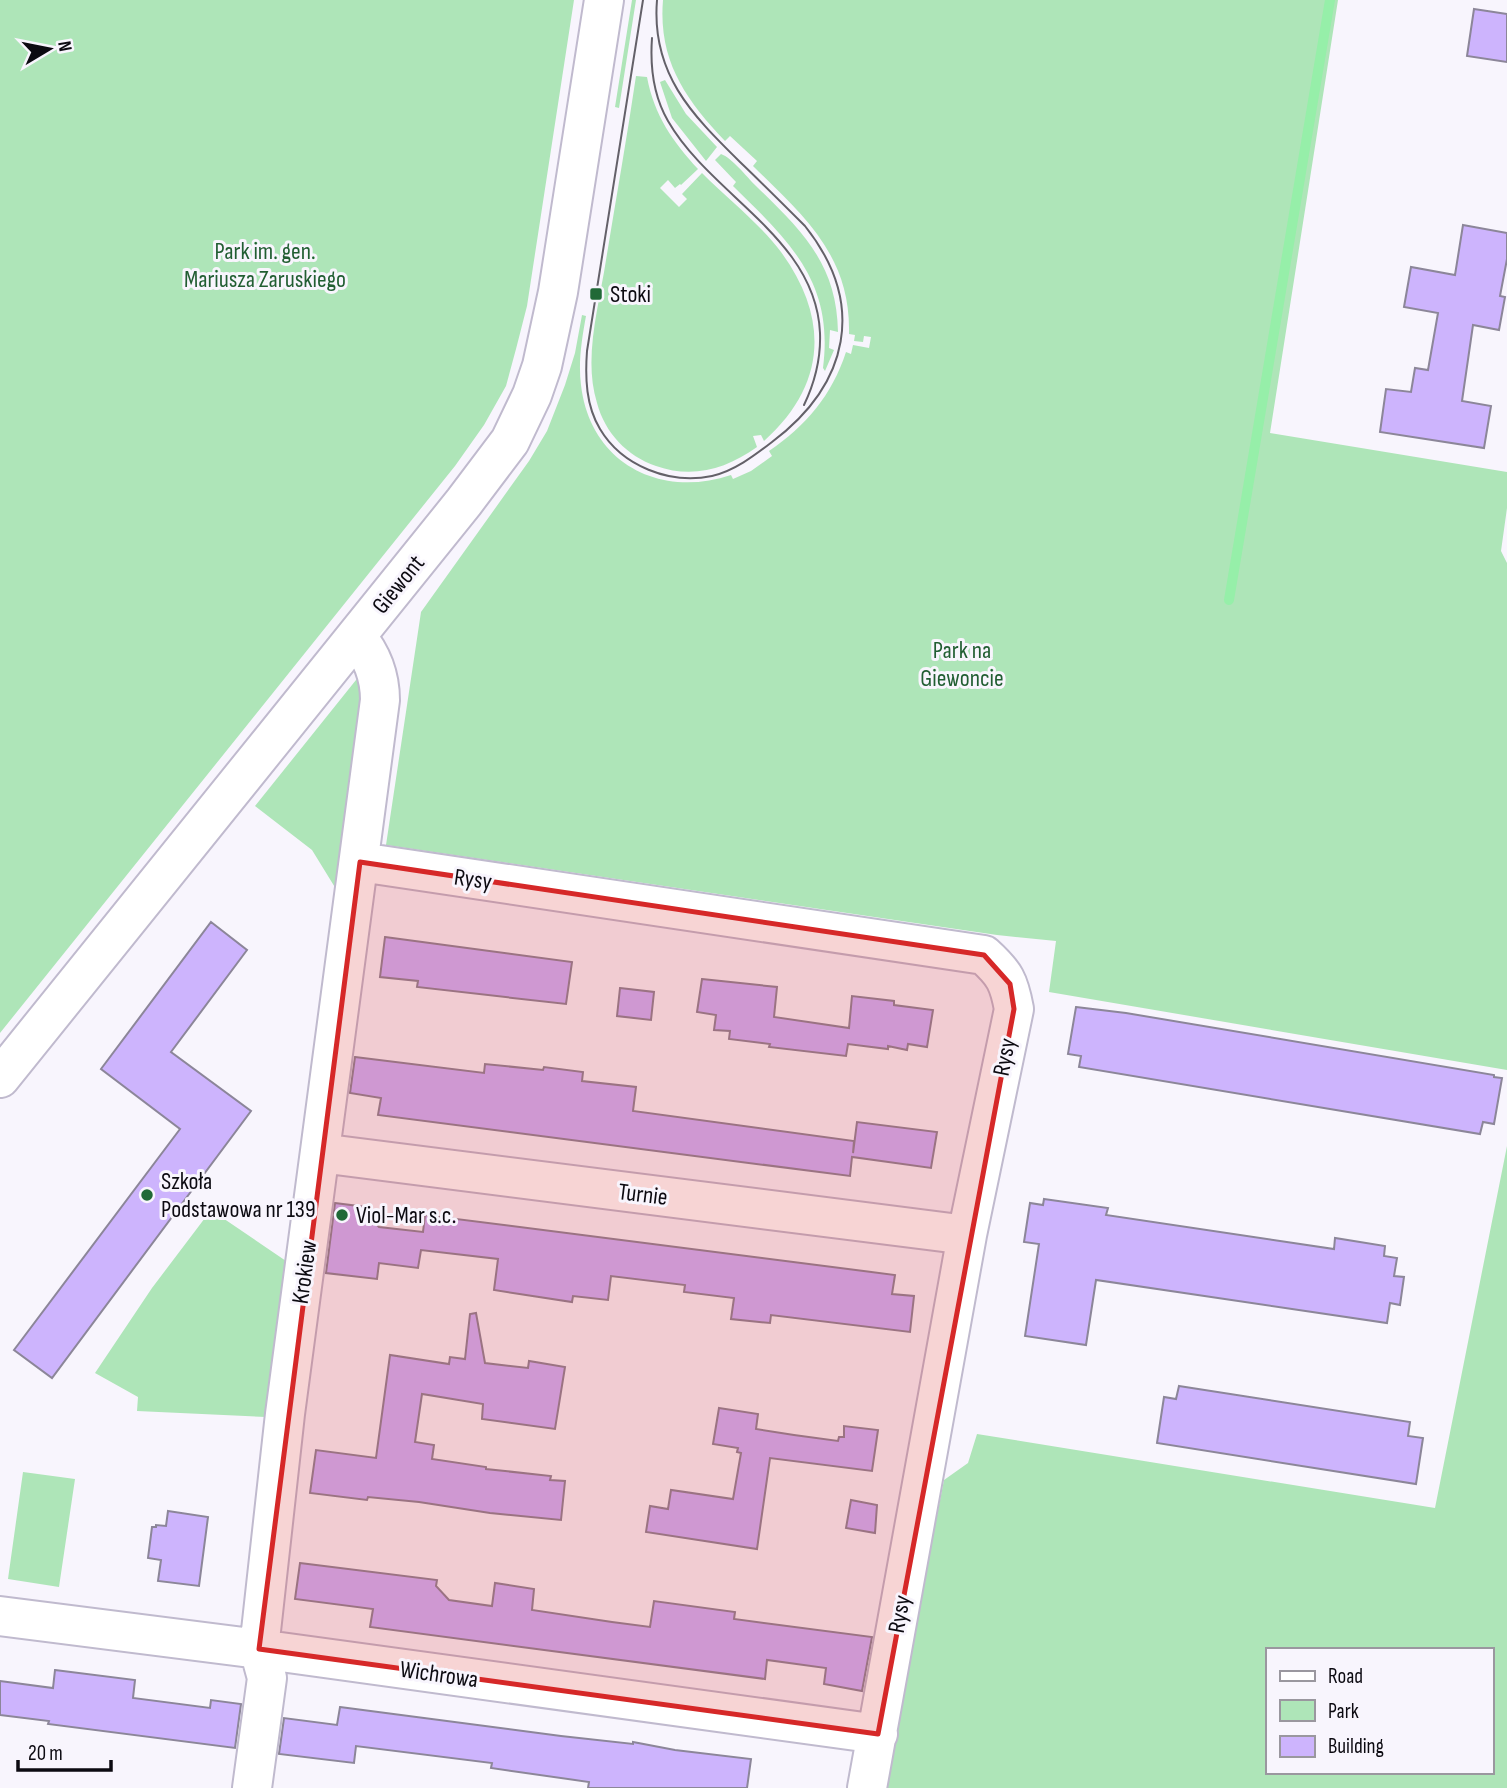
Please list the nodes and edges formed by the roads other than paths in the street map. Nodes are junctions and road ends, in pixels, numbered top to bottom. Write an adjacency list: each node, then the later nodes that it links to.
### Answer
1 (604, 0): 2 (street, Giewont)
2 (356, 636): 3 (street, Krokiew); 4 (street, Giewont)
3 (360, 862): 5 (street, Krokiew); 6 (street, Rysy)
4 (0, 1078)
5 (320, 1153): 6 (street, Turnie); 8 (street, Krokiew)
6 (967, 1235): 9 (street, Rysy)
7 (0, 1616): 8 (street, Wichrowa)
8 (259, 1649): 9 (street, Wichrowa); 10 (street, Krokiew)
9 (878, 1734): 11 (street, Rysy)
10 (252, 1788)
11 (867, 1788)

